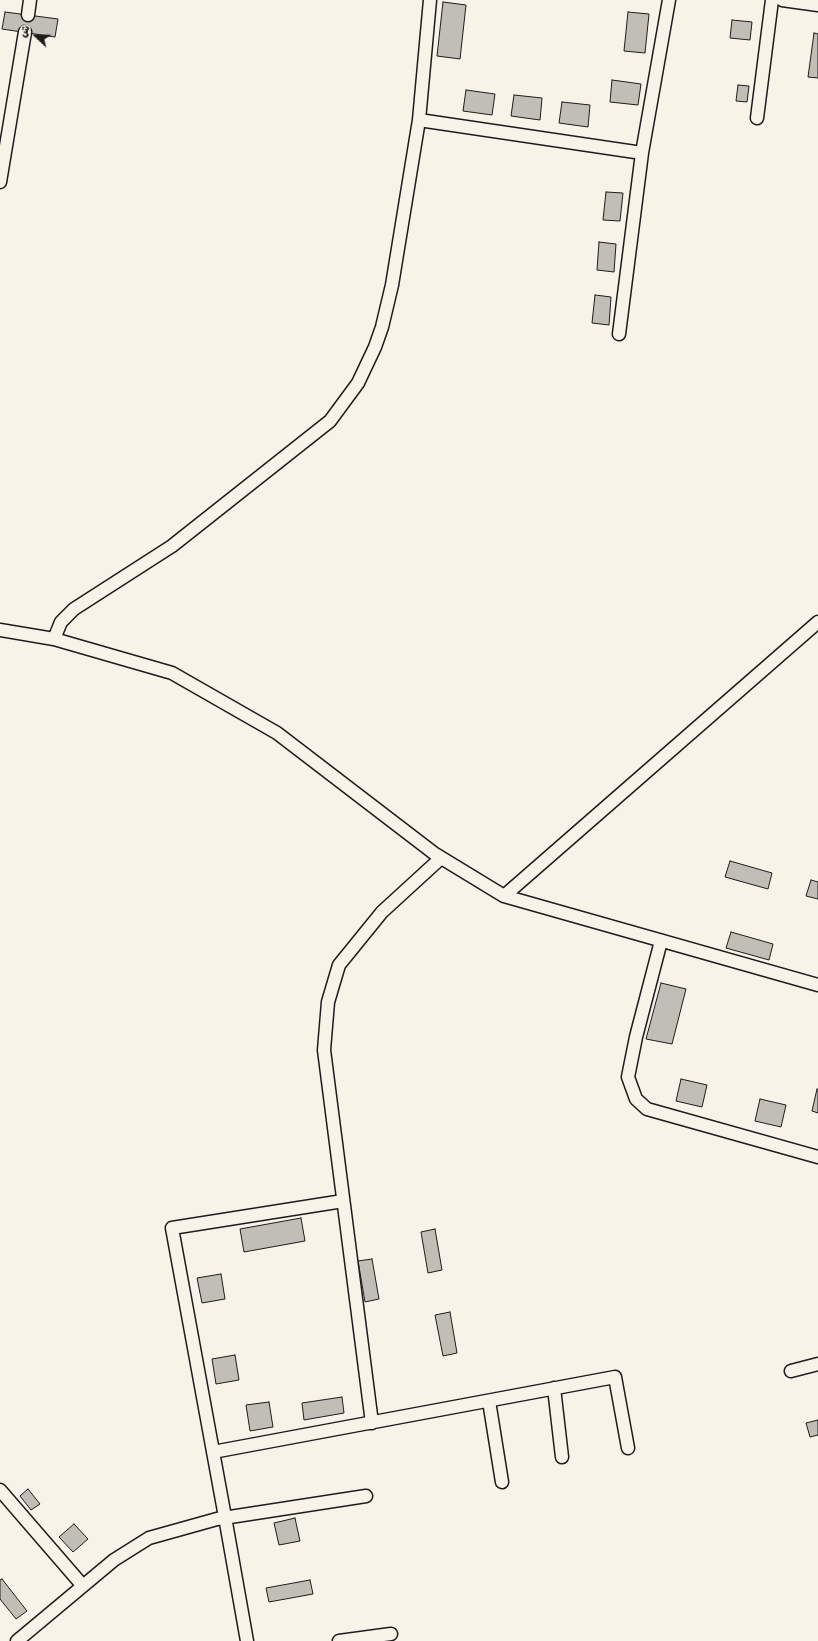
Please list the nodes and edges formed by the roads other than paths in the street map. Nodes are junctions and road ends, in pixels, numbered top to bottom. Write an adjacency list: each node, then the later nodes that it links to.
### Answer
1 (30, 0): 8 (lane)
2 (430, 0): 11 (lane)
3 (669, 0): 13 (lane)
4 (772, 0): 10 (lane)
5 (782, 0): 6 (lane)
6 (797, 1): 7 (lane)
7 (818, 5)
8 (28, 15)
9 (25, 32): 12 (lane)
10 (757, 118)
11 (418, 120): 13 (lane); 18 (lane)
12 (2, 153): 14 (lane)
13 (642, 153): 15 (lane)
14 (0, 182)
15 (619, 334)
16 (818, 622): 20 (lane)
17 (0, 630): 18 (lane)
18 (54, 639): 19 (lane)
19 (441, 858): 20 (lane); 24 (lane)
20 (504, 896): 21 (lane)
21 (661, 941): 22 (lane); 23 (lane)
22 (818, 985)
23 (818, 1156)
24 (343, 1201): 29 (lane); 31 (lane)
25 (818, 1364): 26 (lane)
26 (791, 1371)
27 (554, 1388): 28 (lane); 30 (lane); 32 (lane)
28 (489, 1401): 29 (lane); 33 (lane)
29 (372, 1423): 31 (lane)
30 (628, 1448)
31 (213, 1452): 36 (lane)
32 (562, 1457)
33 (502, 1482)
34 (0, 1490): 37 (lane)
35 (366, 1496): 36 (lane)
36 (225, 1517): 37 (lane); 40 (lane)
37 (83, 1586): 39 (lane)
38 (391, 1634): 41 (lane)
39 (17, 1641)
40 (247, 1641)
41 (339, 1641)

